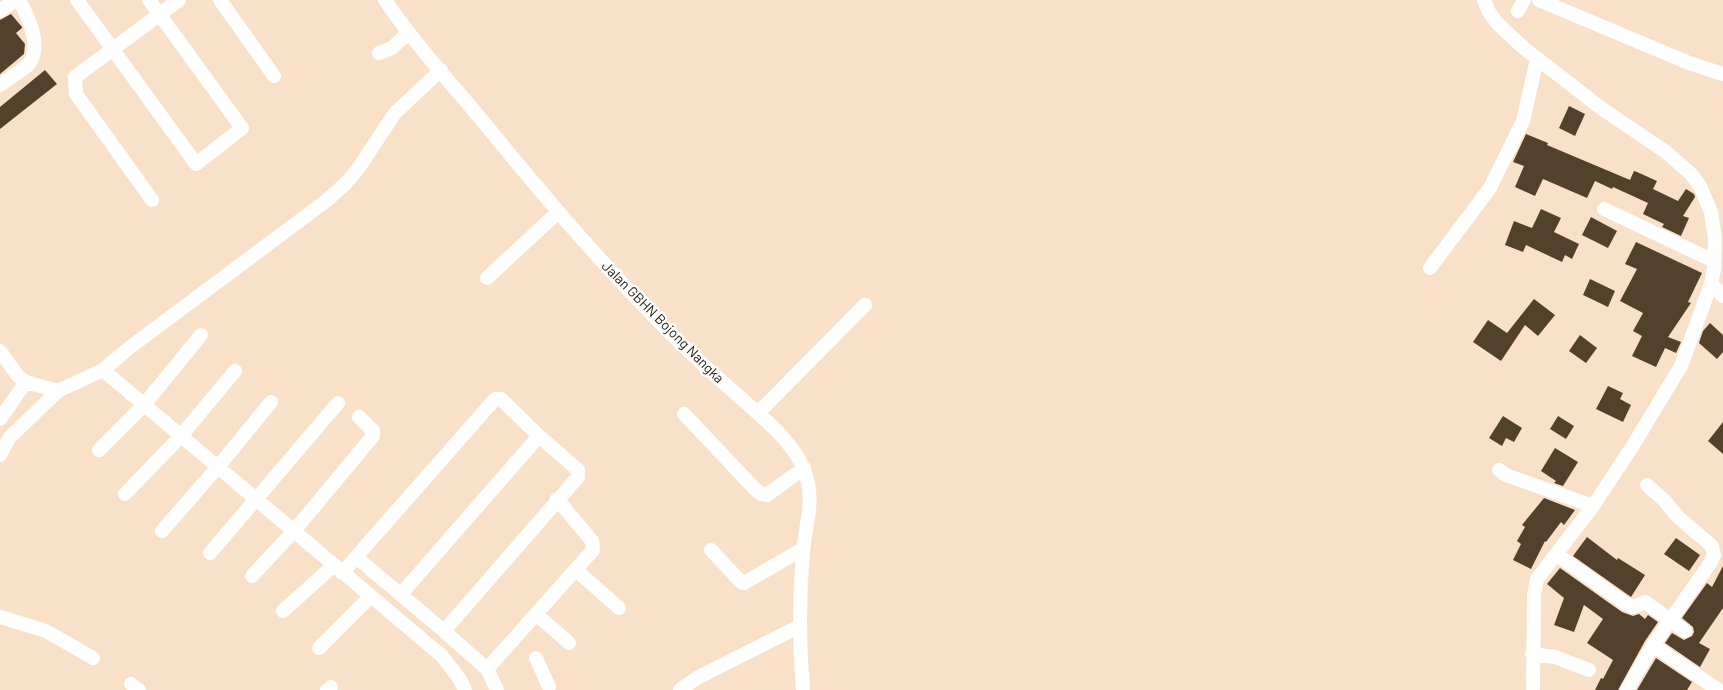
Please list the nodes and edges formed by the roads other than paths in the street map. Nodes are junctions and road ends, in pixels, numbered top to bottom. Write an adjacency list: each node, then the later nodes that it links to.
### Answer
1 (15, 0): 10 (street)
2 (19, 0): 19 (street)
3 (77, 0): 13 (street)
4 (149, 0): 11 (street)
5 (179, 0): 11 (street)
6 (220, 0): 18 (street)
7 (385, 0): 12 (street, Jalan GBHN Bojong Nangka)
8 (1484, 0): 15 (street)
9 (1538, 0): 17 (street)
10 (0, 12)
11 (160, 14): 13 (street); 13 (street)
12 (408, 32): 14 (street); 16 (street, Jalan GBHN Bojong Nangka)
13 (113, 49): 20 (street)
14 (379, 53)
15 (1537, 59): 23 (street); 25 (street)
16 (441, 70): 22 (street, Jalan GBHN Bojong Nangka); 32 (street)
17 (1723, 74)
18 (274, 76)
19 (0, 84)
20 (152, 200)
21 (1604, 209): 24 (street)
22 (558, 212): 26 (street); 39 (street, Jalan GBHN Bojong Nangka)
23 (1717, 215): 24 (street)
24 (1714, 260): 27 (street)
25 (1430, 268)
26 (487, 278)
27 (1711, 284): 28 (street); 54 (street)
28 (1723, 296)
29 (865, 305): 39 (street)
30 (201, 335): 38 (street)
31 (0, 351): 34 (street)
32 (103, 370): 35 (street); 38 (street)
33 (235, 371): 44 (street)
34 (26, 382): 35 (street); 42 (street)
35 (58, 391): 46 (street)
36 (271, 402): 47 (street)
37 (338, 403): 53 (street)
38 (143, 406): 44 (street); 45 (street)
39 (758, 413): 48 (street, Jalan GBHN Bojong Nangka)
40 (684, 414): 48 (street)
41 (359, 417): 56 (street)
42 (0, 419)
43 (539, 436): 52 (street); 61 (street); 65 (street)
44 (180, 437): 47 (street); 51 (street)
45 (99, 450)
46 (0, 455)
47 (217, 468): 53 (street); 55 (street)
48 (804, 468): 57 (street, Jalan GBHN Bojong Nangka)
49 (1499, 470): 54 (street)
50 (1647, 485): 71 (street)
51 (125, 494)
52 (558, 499): 63 (street); 73 (street)
53 (256, 500): 56 (street); 59 (street)
54 (1592, 506): 60 (street)
55 (162, 531)
56 (293, 532): 62 (street); 64 (street)
57 (803, 549): 58 (street); 72 (street, Jalan GBHN Bojong Nangka)
58 (711, 550)
59 (210, 553)
60 (1556, 554): 71 (street); 78 (street)
61 (354, 559): 62 (street); 65 (street)
62 (339, 570): 66 (street); 68 (street)
63 (576, 570): 67 (street); 69 (street)
64 (252, 576)
65 (401, 594): 73 (street)
66 (370, 597): 77 (street); 84 (street)
67 (619, 608)
68 (283, 611)
69 (536, 614): 75 (street); 81 (street)
70 (0, 617): 79 (street)
71 (1670, 620): 74 (street); 76 (street)
72 (800, 626): 86 (street); 87 (street, Jalan GBHN Bojong Nangka)
73 (444, 631): 81 (street)
74 (1685, 631)
75 (569, 643)
76 (1653, 645): 89 (street); 90 (street)
77 (319, 648)
78 (1532, 654): 82 (street); 88 (street)
79 (93, 658)
80 (536, 658): 83 (street)
81 (487, 670): 85 (street)
82 (1590, 670)
83 (548, 689)
84 (465, 690)
85 (497, 690)
86 (680, 690)
87 (803, 690)
88 (1534, 690)
89 (1627, 690)
90 (1718, 690)

